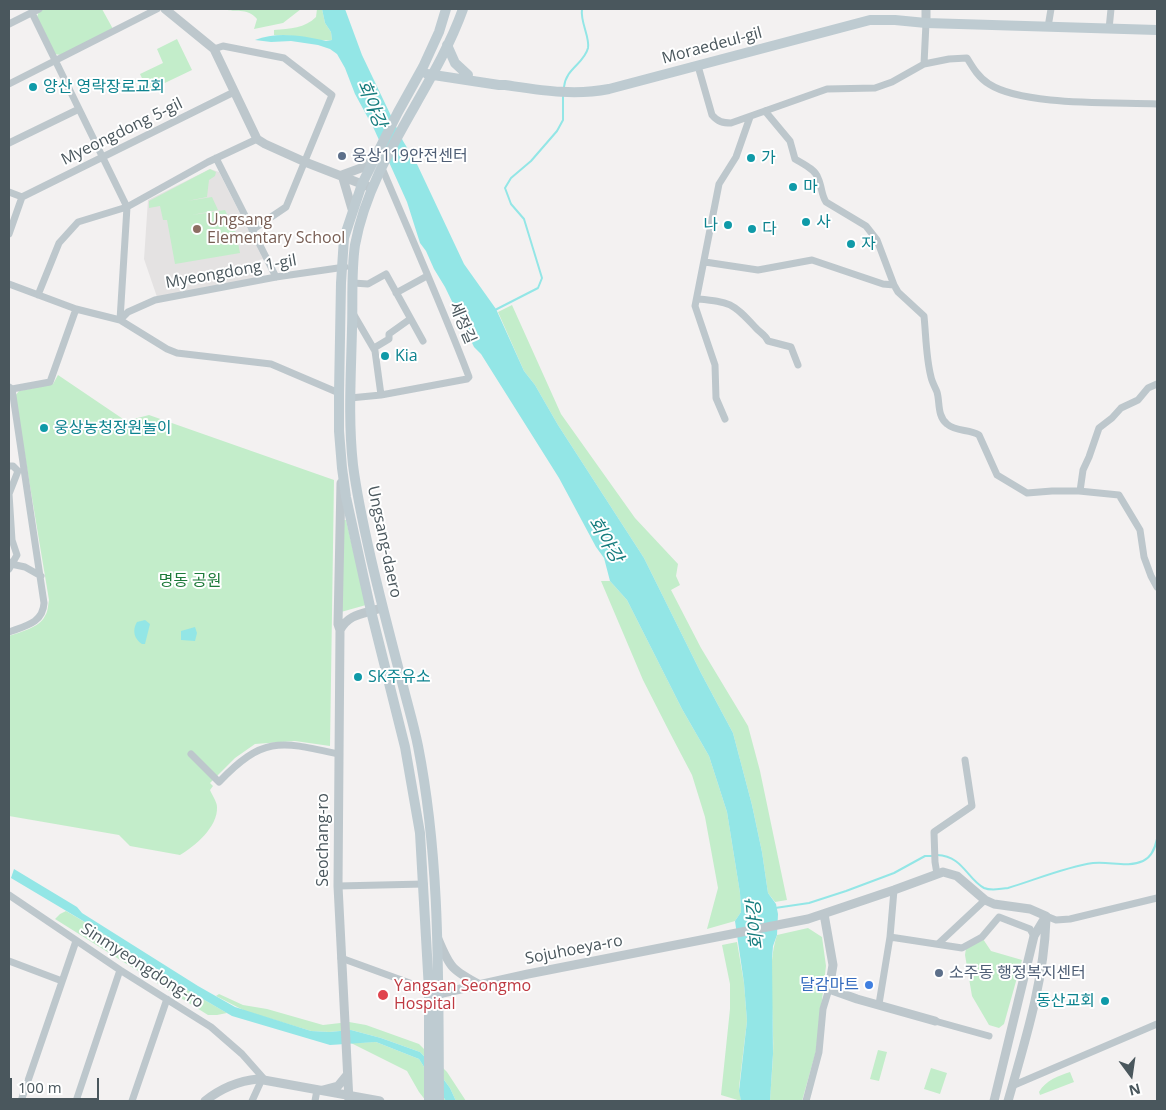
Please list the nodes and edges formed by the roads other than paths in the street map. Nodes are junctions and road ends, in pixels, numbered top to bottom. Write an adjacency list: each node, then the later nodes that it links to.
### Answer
1 (39, 9): 9 (street)
2 (157, 9): 17 (street)
3 (166, 9): 16 (street)
4 (446, 9): 20 (main road, Ungsang-daero)
5 (463, 9): 15 (main road, Ungsang-daero)
6 (926, 9): 10 (street)
7 (1051, 9): 12 (street)
8 (1112, 9): 13 (street)
9 (32, 12): 11 (street); 17 (street)
10 (926, 23): 12 (main road, Moraedeul-gil); 18 (street); 19 (main road, Moraedeul-gil)
11 (9, 24)
12 (1048, 27): 13 (main road, Moraedeul-gil)
13 (1109, 29): 14 (main road, Moraedeul-gil)
14 (1157, 30)
15 (447, 45): 21 (main road, Ungsang-daero); 22 (main road)
16 (214, 49): 24 (street); 35 (street)
17 (55, 61): 23 (street); 27 (street)
18 (924, 64): 26 (street); 28 (street)
19 (698, 66): 22 (main road, Moraedeul-gil); 29 (street)
20 (422, 70): 21 (main road, Moraedeul-gil); 34 (main road, Ungsang-daero)
21 (434, 72): 22 (main road, Moraedeul-gil); 25 (main road, Ungsang-daero)
22 (467, 78): 25 (main road)
23 (9, 84)
24 (234, 92): 30 (street); 32 (street, Myeongdong 5-gil)
25 (422, 93): 36 (main road, Ungsang-daero)
26 (1157, 104)
27 (78, 109): 31 (street); 32 (street)
28 (765, 111): 29 (street); 53 (street)
29 (750, 116): 46 (street)
30 (257, 139): 33 (street); 35 (street)
31 (9, 143)
32 (102, 157): 41 (street, Myeongdong 5-gil); 42 (street)
33 (216, 158): 42 (street); 44 (street)
34 (372, 161): 37 (street); 38 (main road, Ungsang-daero)
35 (305, 162): 37 (street); 44 (street)
36 (382, 168): 39 (main road, Ungsang-daero); 49 (street, 세정길)
37 (342, 175): 38 (street); 43 (street)
38 (362, 184): 39 (street); 43 (main road, Ungsang-daero)
39 (372, 188): 47 (main road, Ungsang-daero)
40 (9, 192): 41 (street)
41 (22, 197): 45 (street)
42 (127, 207): 55 (street); 60 (street)
43 (352, 209): 48 (main road, Ungsang-daero)
44 (252, 230): 50 (street)
45 (9, 234)
46 (705, 262): 53 (street); 56 (street)
47 (353, 266): 48 (street, Myeongdong 1-gil); 51 (main road, Ungsang-daero)
48 (341, 268): 50 (street, Myeongdong 1-gil); 66 (main road, Ungsang-daero)
49 (427, 276): 54 (street); 67 (street, 세정길)
50 (276, 277): 60 (street, Myeongdong 1-gil)
51 (353, 283): 54 (street); 58 (main road, Ungsang-daero)
52 (9, 284): 55 (street)
53 (894, 285): 73 (street)
54 (396, 293): 59 (street)
55 (38, 295): 57 (street)
56 (697, 299): 63 (street); 69 (street)
57 (76, 309): 60 (street); 65 (street)
58 (352, 313): 62 (street); 68 (main road, Ungsang-daero)
59 (410, 318): 61 (street); 62 (street)
60 (120, 320): 66 (street)
61 (423, 342)
62 (374, 348): 67 (street)
63 (798, 365)
64 (1157, 384): 73 (street)
65 (10, 388): 72 (street)
66 (339, 393): 71 (main road, Ungsang-daero)
67 (381, 395): 68 (street, 세정길)
68 (350, 398): 77 (main road, Ungsang-daero)
69 (725, 419)
70 (9, 466): 72 (street)
71 (342, 468): 78 (main road, Ungsang-daero); 81 (street, Seochang-ro)
72 (21, 471): 74 (street); 75 (street)
73 (1080, 491): 76 (street)
74 (10, 565): 75 (street)
75 (41, 576): 82 (street)
76 (1157, 587)
77 (382, 607): 78 (street); 95 (main road, Ungsang-daero)
78 (371, 611): 79 (street); 80 (main road, Ungsang-daero)
79 (352, 616): 80 (street); 81 (street)
80 (375, 624): 87 (main road, Ungsang-daero)
81 (340, 630): 84 (street, Seochang-ro)
82 (9, 632)
83 (191, 754): 84 (street)
84 (338, 754): 88 (street, Seochang-ro)
85 (965, 760): 86 (street)
86 (937, 874): 89 (street); 92 (street)
87 (424, 884): 88 (street); 108 (main road, Ungsang-daero)
88 (338, 886): 100 (street, Seochang-ro)
89 (894, 890): 93 (street); 97 (street)
90 (9, 895): 98 (street, Sinmyeongdong-ro)
91 (1157, 898): 94 (street)
92 (985, 900): 94 (street); 99 (street)
93 (824, 914): 106 (street, Sojuhoeya-ro); 107 (street)
94 (1046, 916): 96 (street); 104 (street)
95 (437, 936): 106 (street); 108 (main road, Ungsang-daero)
96 (1034, 936): 99 (street); 102 (street)
97 (890, 937): 99 (street); 110 (street)
98 (76, 941): 103 (street, Sinmyeongdong-ro); 105 (street)
99 (938, 944)
100 (341, 958): 108 (street); 115 (street, Seochang-ro)
101 (9, 961): 105 (street)
102 (1026, 969): 104 (street); 130 (street)
103 (120, 970): 109 (street, Sinmyeongdong-ro); 121 (street)
104 (1040, 972): 117 (street)
105 (62, 980): 120 (street)
106 (480, 985): 108 (street, Sojuhoeya-ro)
107 (829, 988): 110 (street); 129 (street)
108 (434, 992): 127 (main road, Ungsang-daero); 128 (main road, Ungsang-daero)
109 (167, 999): 114 (street, Sinmyeongdong-ro); 122 (street)
110 (879, 1004): 111 (street)
111 (935, 1021): 113 (street)
112 (1157, 1024): 117 (street)
113 (989, 1036)
114 (255, 1068): 116 (street, Sinmyeongdong-ro); 116 (street)
115 (348, 1075): 118 (street); 119 (street, Seochang-ro)
116 (260, 1080): 118 (street); 123 (street); 124 (street)
117 (1012, 1086): 131 (street)
118 (319, 1090): 119 (street); 125 (street)
119 (349, 1099): 126 (street)
120 (21, 1101)
121 (76, 1101)
122 (132, 1101)
123 (205, 1101)
124 (252, 1101)
125 (315, 1101)
126 (380, 1101)
127 (428, 1101)
128 (439, 1101)
129 (806, 1101)
130 (994, 1101)
131 (1008, 1101)

